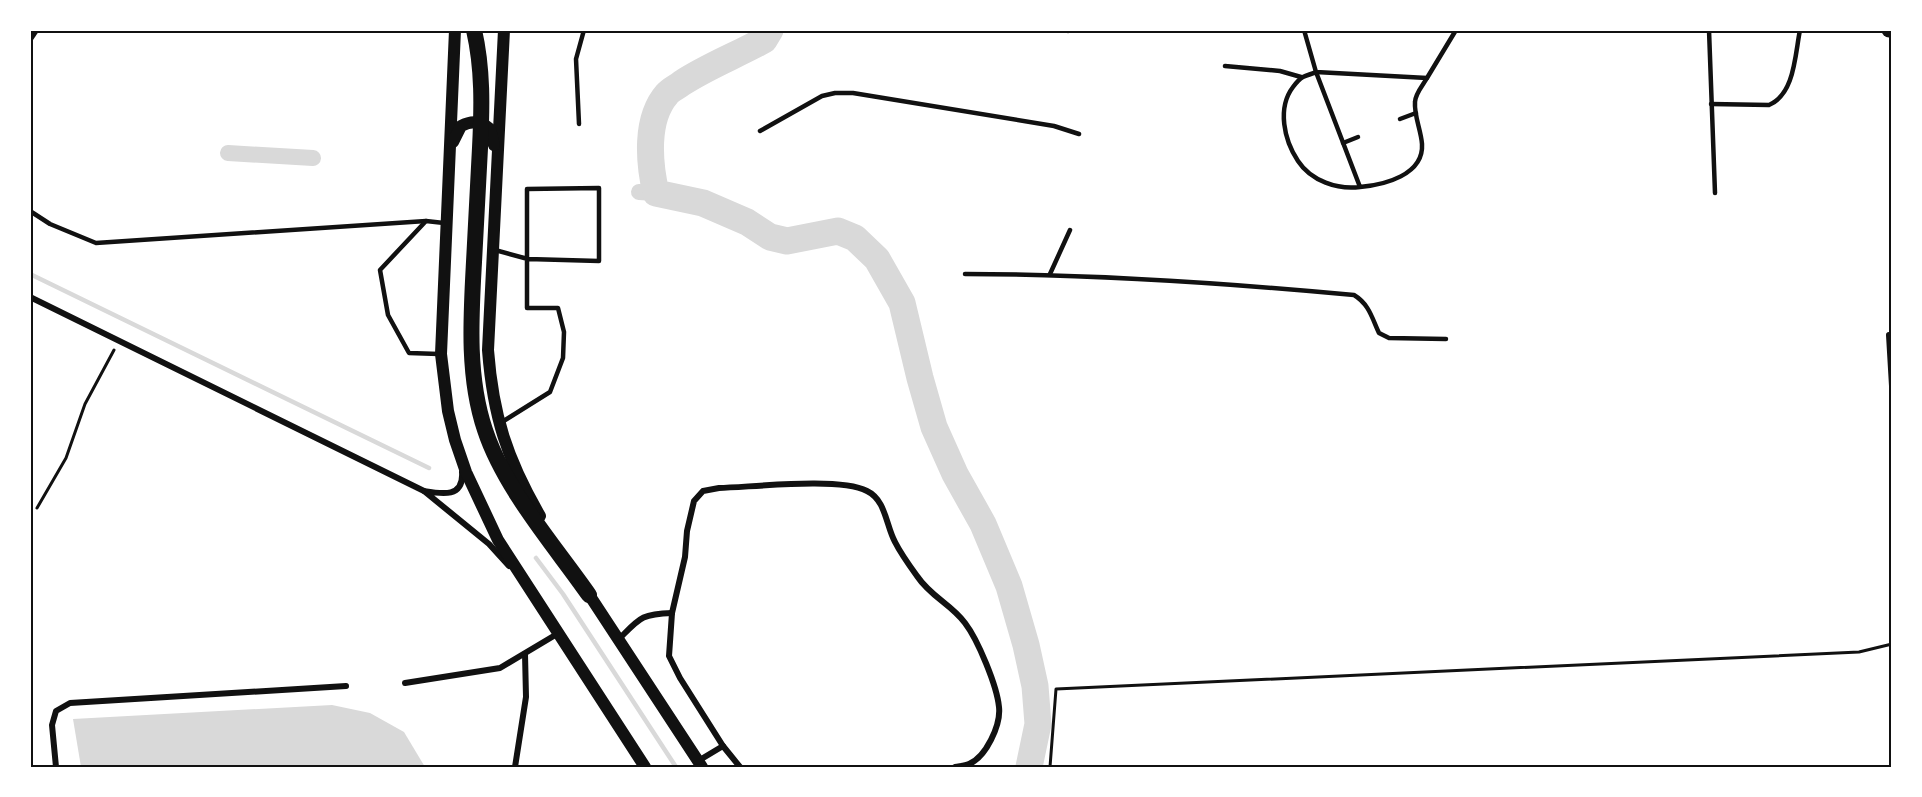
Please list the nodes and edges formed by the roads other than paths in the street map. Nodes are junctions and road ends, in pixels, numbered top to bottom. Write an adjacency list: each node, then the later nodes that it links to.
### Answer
1 (36, 30): 10 (street)
2 (455, 30): 23 (main road)
3 (474, 30): 44 (highway)
4 (504, 30): 24 (main road)
5 (584, 30): 18 (lane)
6 (1304, 30): 12 (lane)
7 (1456, 30): 14 (lane)
8 (1709, 30): 15 (lane)
9 (1800, 30): 15 (lane)
10 (30, 39)
11 (1225, 66): 13 (lane)
12 (1316, 72): 13 (lane); 14 (lane); 22 (lane)
13 (1301, 77): 25 (lane)
14 (1427, 78): 16 (lane)
15 (1711, 104): 26 (lane)
16 (1416, 113): 17 (lane); 25 (lane)
17 (1400, 119)
18 (579, 124)
19 (760, 131): 20 (lane)
20 (1079, 134)
21 (1358, 137): 22 (lane)
22 (1343, 143): 25 (lane)
23 (449, 166): 24 (main road); 29 (main road)
24 (497, 169): 31 (main road)
25 (1360, 187)
26 (1716, 193)
27 (30, 211): 28 (lane)
28 (426, 221): 29 (lane); 38 (lane)
29 (446, 223): 38 (main road)
30 (1070, 231): 34 (lane)
31 (493, 249): 32 (lane); 40 (main road)
32 (528, 259): 32 (lane); 40 (lane)
33 (965, 274): 34 (lane)
34 (1050, 274): 37 (lane)
35 (30, 297): 42 (street)
36 (1889, 335): 39 (street)
37 (1446, 339)
38 (441, 354): 41 (main road)
39 (1892, 386)
40 (499, 424): 44 (main road)
41 (455, 440): 42 (street); 43 (main road)
42 (424, 491): 43 (street)
43 (523, 581): 46 (main road)
44 (589, 596): 47 (main road)
45 (672, 613): 47 (street); 51 (street); 57 (street)
46 (557, 634): 48 (street); 55 (main road)
47 (619, 639): 52 (main road)
48 (525, 654): 49 (street); 54 (street)
49 (405, 683)
50 (346, 686): 53 (street)
51 (723, 746): 52 (street); 56 (street)
52 (700, 764)
53 (56, 767)
54 (515, 767)
55 (645, 767)
56 (740, 767)
57 (955, 767)

